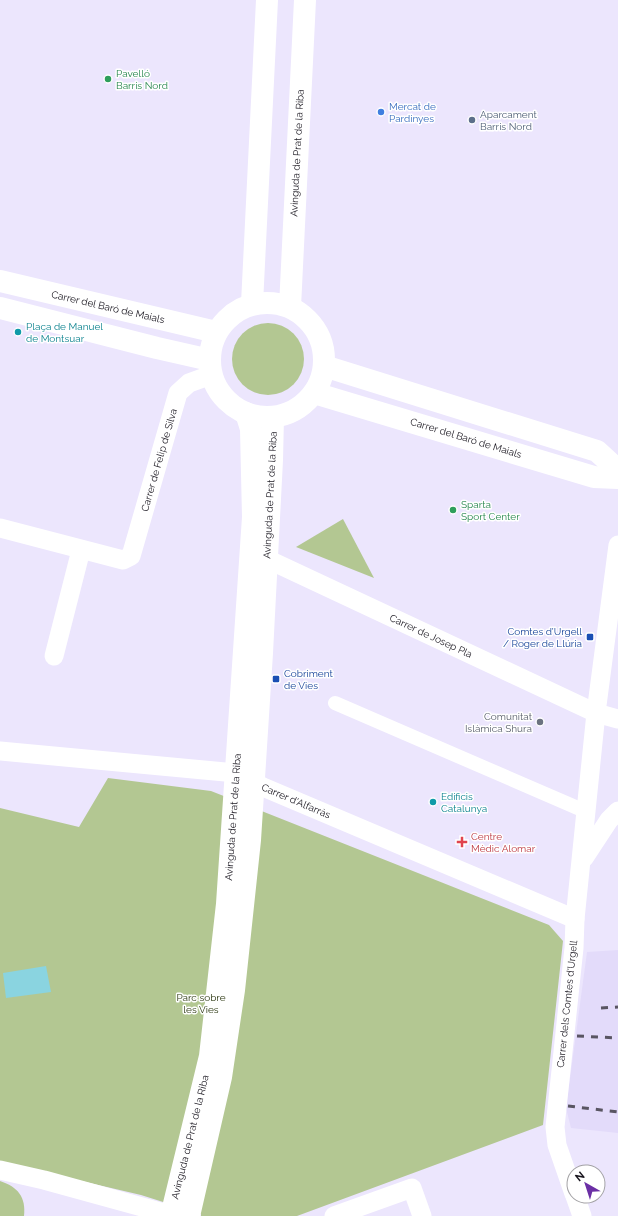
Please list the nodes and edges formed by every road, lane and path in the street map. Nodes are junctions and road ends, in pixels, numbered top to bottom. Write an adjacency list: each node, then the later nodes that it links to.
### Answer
1 (267, 0): 4 (main road)
2 (305, 0): 5 (main road, Avinguda de Prat de la Riba)
3 (0, 281): 7 (main road, Carrer del Baró de Maials)
4 (252, 304): 5 (main road); 7 (main road)
5 (290, 306): 8 (main road)
6 (0, 308): 9 (main road)
7 (216, 332): 9 (main road)
8 (324, 366): 10 (main road); 13 (main road)
9 (211, 367): 11 (main road); 17 (street, Carrer de Felip de Silva)
10 (314, 393): 12 (main road); 14 (main road, Carrer del Baró de Maials)
11 (246, 413): 12 (main road); 24 (main road, Avinguda de Prat de la Riba)
12 (273, 417): 18 (main road, Avinguda de Prat de la Riba)
13 (618, 470)
14 (618, 478)
15 (0, 528): 17 (street)
16 (618, 545): 21 (street, Carrer dels Comtes d'Urgell)
17 (81, 550): 19 (street)
18 (267, 559): 21 (street, Carrer de Josep Pla); 24 (main road, Avinguda de Prat de la Riba)
19 (54, 656)
20 (335, 703): 26 (street)
21 (596, 713): 22 (street, Carrer de Josep Pla); 26 (street, Carrer dels Comtes d'Urgell)
22 (618, 719)
23 (0, 751): 24 (street, Carrer d'Alfarràs)
24 (245, 778): 28 (street, Carrer d'Alfarràs); 32 (main road, Avinguda de Prat de la Riba)
25 (618, 811): 27 (street)
26 (586, 812): 27 (street, Carrer dels Comtes d'Urgell)
27 (582, 861): 28 (street, Carrer dels Comtes d'Urgell)
28 (575, 919): 30 (street, Carrer dels Comtes d'Urgell)
29 (0, 1170): 32 (street)
30 (566, 1171)
31 (577, 1204): 35 (street, Carrer dels Comtes d'Urgell)
32 (177, 1216)
33 (334, 1216): 34 (street)
34 (422, 1216)
35 (582, 1216)

